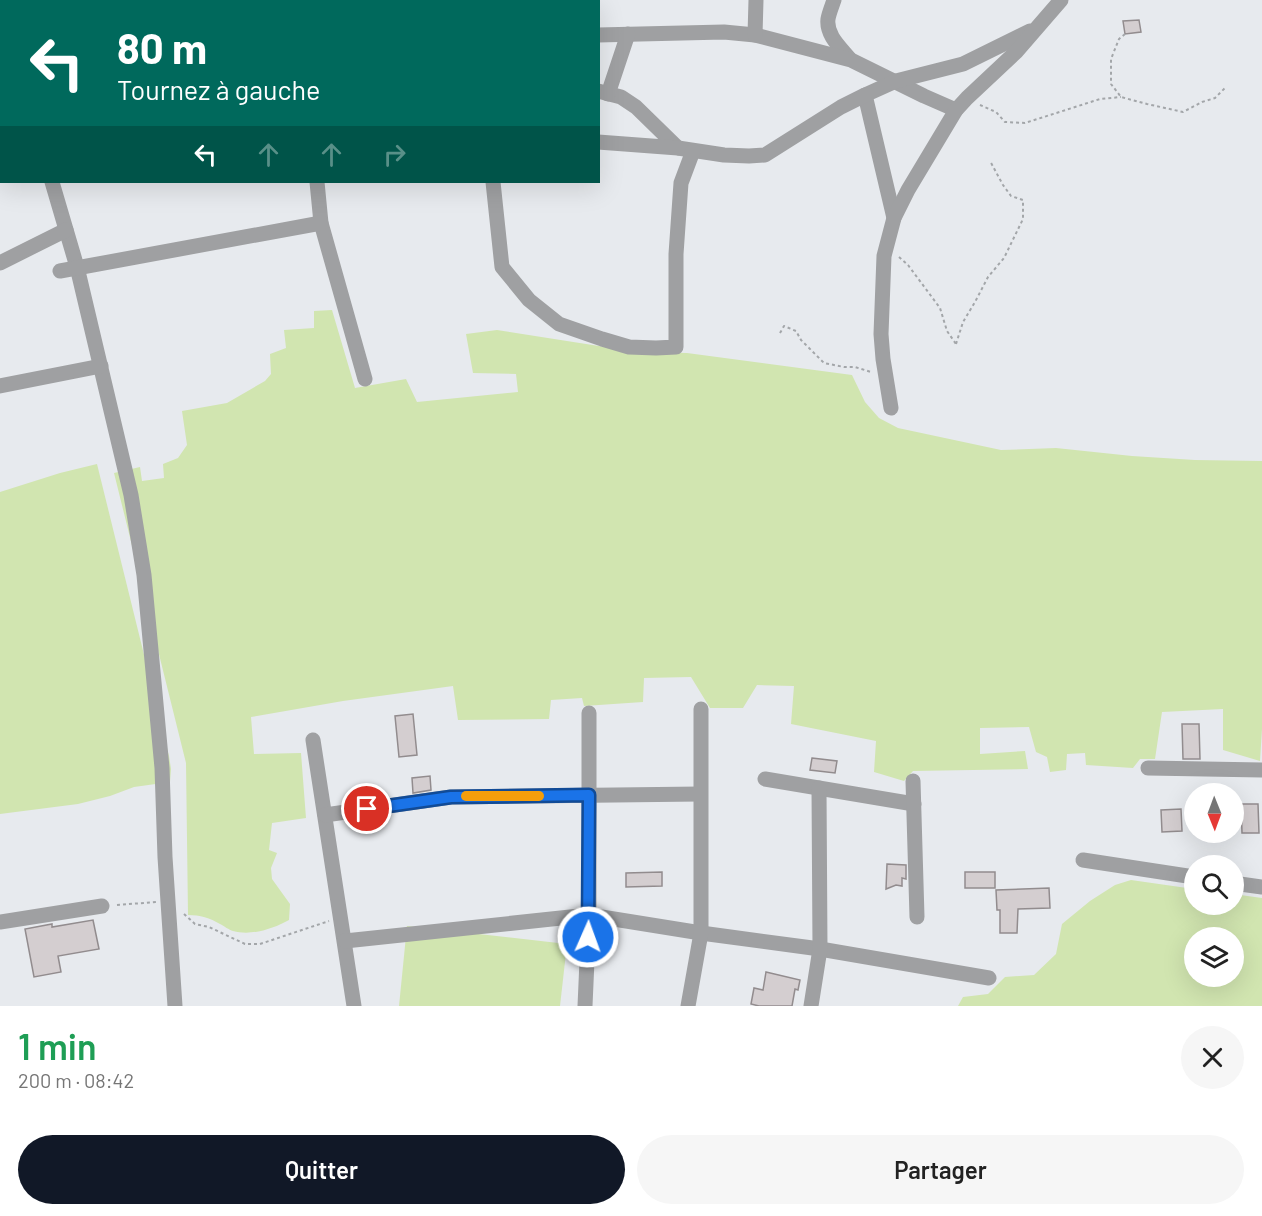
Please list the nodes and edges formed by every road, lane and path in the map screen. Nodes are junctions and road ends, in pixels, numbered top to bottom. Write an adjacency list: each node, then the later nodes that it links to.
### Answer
1 (756, 0): 8 (street)
2 (834, 0): 9 (street)
3 (1061, 0): 4 (street)
4 (1037, 28): 10 (street); 15 (street)
5 (628, 34): 7 (street); 8 (street); 12 (street)
6 (1125, 34): 14 (path)
7 (600, 35)
8 (755, 35): 9 (street)
9 (851, 60): 10 (street)
10 (896, 81): 13 (street); 15 (street)
11 (1226, 87): 14 (path)
12 (603, 93): 17 (street)
13 (865, 95): 17 (street); 22 (street)
14 (1121, 97): 15 (path)
15 (956, 110): 22 (street)
16 (600, 142): 17 (street)
17 (686, 149): 21 (street)
18 (990, 161): 25 (path)
19 (52, 183): 24 (street)
20 (317, 183): 23 (street)
21 (493, 183)
22 (894, 218): 25 (street)
23 (321, 223): 27 (street); 32 (street)
24 (66, 230): 26 (street); 27 (street)
25 (888, 241): 31 (street)
26 (0, 263)
27 (77, 267): 28 (street); 30 (street)
28 (60, 271)
29 (780, 333): 31 (path)
30 (100, 366): 33 (street); 51 (street)
31 (885, 377): 34 (street)
32 (364, 379)
33 (0, 386)
34 (891, 408)
35 (701, 709): 43 (street)
36 (589, 713): 44 (street)
37 (313, 740): 46 (street)
38 (1148, 768): 39 (street)
39 (1262, 770)
40 (765, 779): 42 (street)
41 (913, 781): 45 (street)
42 (819, 788): 45 (street); 59 (street)
43 (700, 794): 44 (street); 57 (street)
44 (589, 795): 46 (street); 53 (street)
45 (914, 804): 55 (street)
46 (325, 815): 54 (street)
47 (1083, 860): 48 (street)
48 (1184, 875)
49 (1244, 885): 50 (street)
50 (1262, 887)
51 (169, 901): 52 (path); 54 (path); 61 (street)
52 (102, 906): 56 (street)
53 (589, 915): 57 (street); 58 (street); 63 (street)
54 (341, 916): 58 (street)
55 (917, 917)
56 (0, 922)
57 (700, 933): 59 (street); 64 (street)
58 (345, 941): 62 (street)
59 (820, 949): 60 (street); 65 (street)
60 (989, 978)
61 (175, 1006)
62 (354, 1006)
63 (585, 1006)
64 (688, 1006)
65 (811, 1006)

